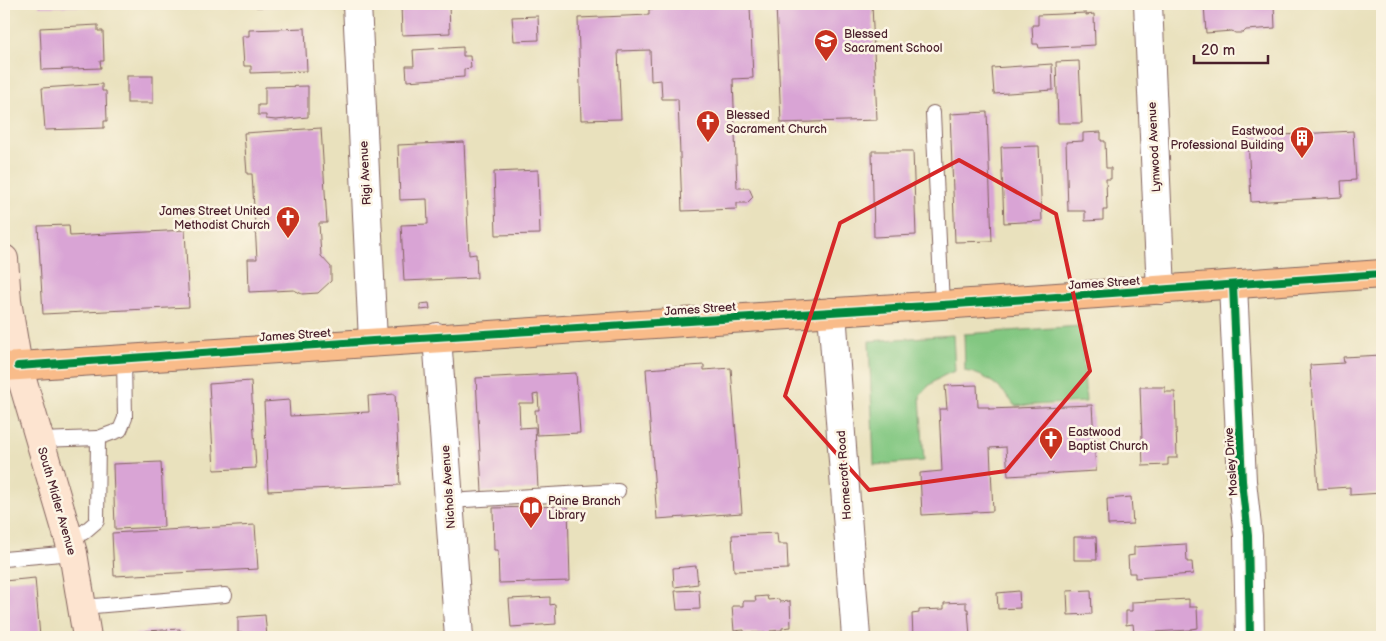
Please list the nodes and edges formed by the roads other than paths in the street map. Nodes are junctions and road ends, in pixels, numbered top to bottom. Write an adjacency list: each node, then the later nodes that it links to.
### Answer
1 (357, 4): 11 (street, Rigi Avenue)
2 (1148, 4): 7 (street, Lynwood Avenue)
3 (933, 113): 8 (lane)
4 (4, 259): 13 (main road, South Midler Avenue)
5 (1382, 274): 6 (main road, James Street)
6 (1233, 285): 7 (main road, James Street); 25 (street, Mosley Drive)
7 (1160, 290): 8 (main road, James Street)
8 (942, 305): 9 (main road, James Street)
9 (832, 312): 10 (main road, James Street); 24 (street, Homecroft Road)
10 (437, 337): 11 (main road, James Street); 17 (street, Nichols Avenue)
11 (373, 341): 12 (main road, James Street)
12 (124, 358): 13 (main road, James Street); 14 (lane)
13 (11, 366): 15 (main road, South Midler Avenue)
14 (98, 438): 15 (lane); 18 (lane)
15 (40, 440): 18 (main road, South Midler Avenue)
16 (618, 492): 17 (lane)
17 (449, 501): 23 (street, Nichols Avenue)
18 (70, 543): 19 (lane); 21 (main road, South Midler Avenue)
19 (4, 559)
20 (225, 595): 21 (lane)
21 (82, 607): 22 (main road, South Midler Avenue)
22 (87, 637)
23 (459, 637)
24 (856, 637)
25 (1250, 637)

